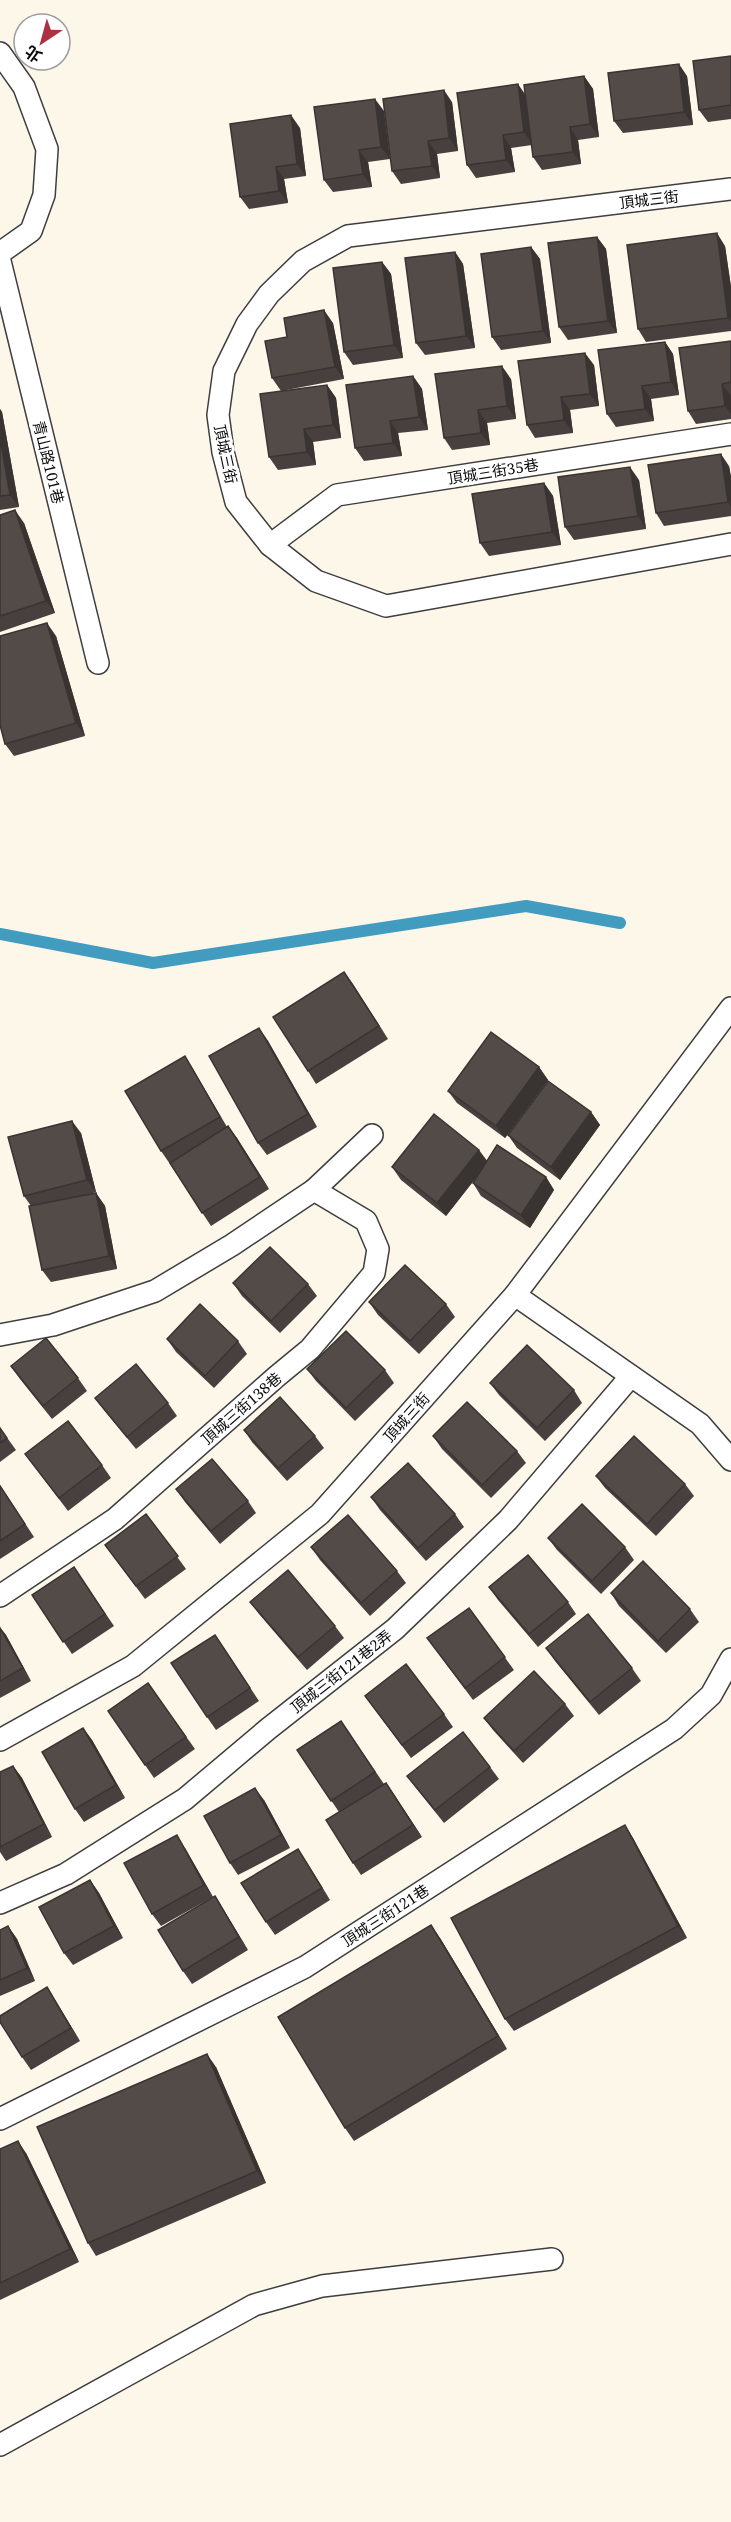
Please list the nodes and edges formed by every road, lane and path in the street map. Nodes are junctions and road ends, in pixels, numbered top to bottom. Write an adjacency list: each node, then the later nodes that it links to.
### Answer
1 (0, 53): 3 (lane)
2 (731, 189): 7 (lane, 頂城三街)
3 (0, 253)
4 (0, 261): 8 (lane, 青山路101巷)
5 (731, 434): 7 (lane, 頂城三街35巷)
6 (731, 544): 7 (lane, 頂城三街)
7 (270, 545)
8 (98, 663)
9 (731, 1008): 12 (lane, 頂城三街)
10 (372, 1135): 11 (lane)
11 (314, 1190): 13 (lane); 16 (lane, 頂城三街138巷)
12 (515, 1295): 14 (lane); 18 (lane, 頂城三街)
13 (0, 1335)
14 (631, 1376): 15 (lane); 19 (lane, 頂城三街121巷2弄)
15 (731, 1460)
16 (0, 1596)
17 (731, 1659): 20 (lane, 頂城三街121巷)
18 (0, 1740)
19 (0, 1903)
20 (0, 2119)
21 (552, 2259): 22 (lane)
22 (0, 2445)

